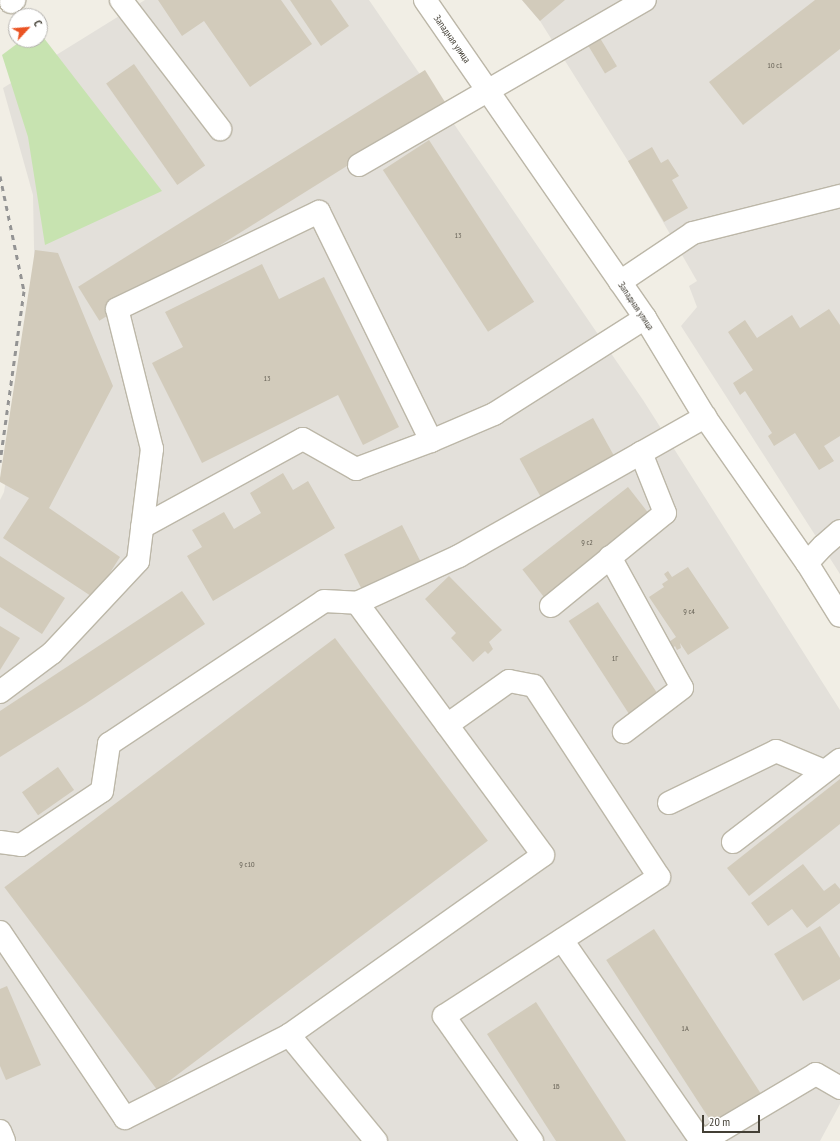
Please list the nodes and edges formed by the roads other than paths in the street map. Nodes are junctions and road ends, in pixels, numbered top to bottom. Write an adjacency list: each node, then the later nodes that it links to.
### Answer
1 (121, 0): 5 (street)
2 (425, 0): 4 (street, Западная улица)
3 (645, 0): 4 (street)
4 (488, 91): 6 (street); 8 (street, Западная улица)
5 (220, 129)
6 (359, 165)
7 (840, 196): 8 (street)
8 (620, 282): 9 (street, Западная улица)
9 (645, 318): 10 (street, Западная улица); 11 (street)
10 (705, 417): 12 (street); 16 (street, Западная улица)
11 (431, 441): 13 (street); 13 (street)
12 (641, 453): 15 (street); 17 (street)
13 (142, 527): 20 (street)
14 (840, 531): 16 (street)
15 (610, 557): 18 (street); 22 (street)
16 (807, 563): 19 (street, Западная улица)
17 (357, 603): 21 (street); 25 (street)
18 (551, 606)
19 (840, 616)
20 (0, 692)
21 (447, 725): 28 (street); 29 (street)
22 (624, 732)
23 (832, 765): 24 (street); 26 (street)
24 (669, 803)
25 (0, 842)
26 (733, 842)
27 (0, 932): 29 (street)
28 (562, 940): 34 (street); 35 (street)
29 (289, 1035): 33 (street)
30 (840, 1088): 35 (street)
31 (0, 1131): 32 (street)
32 (4, 1141)
33 (376, 1141)
34 (532, 1141)
35 (702, 1141)

